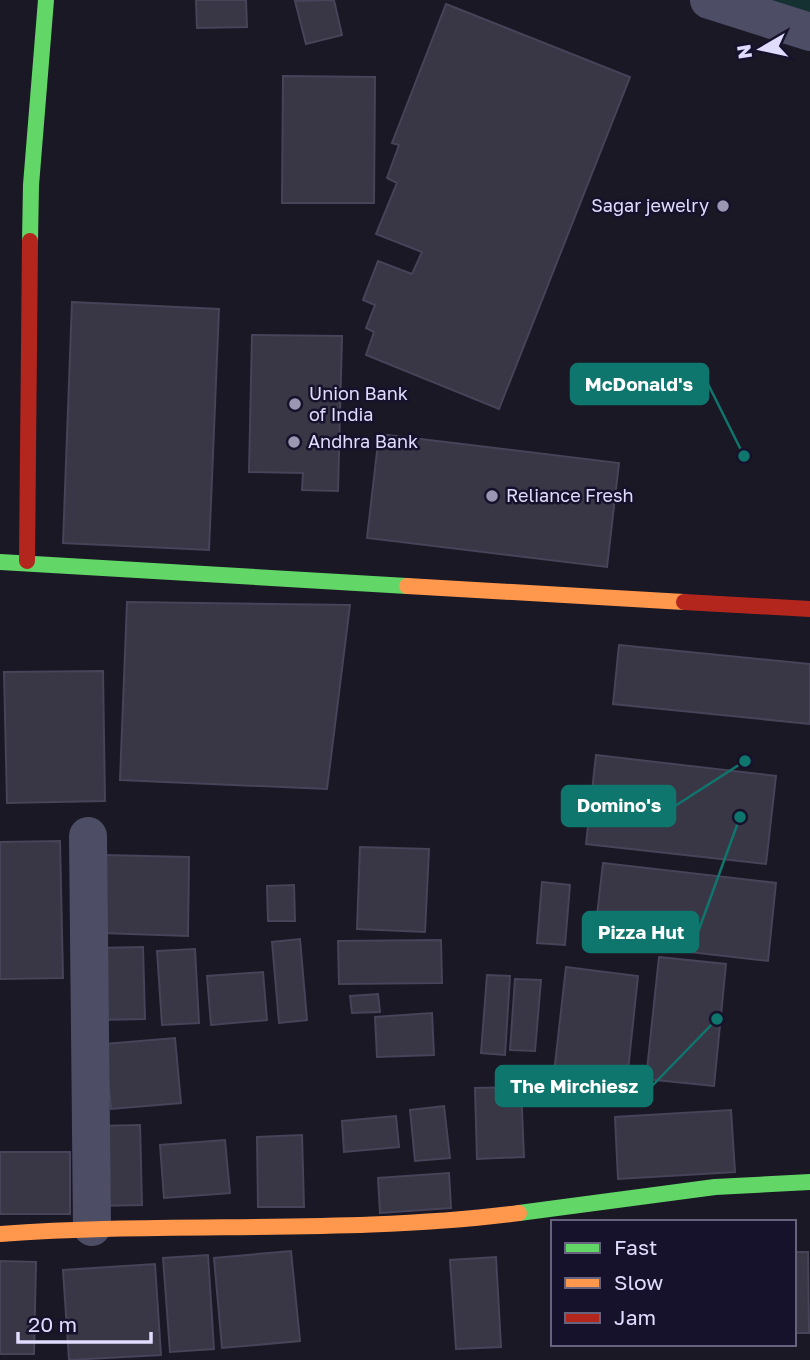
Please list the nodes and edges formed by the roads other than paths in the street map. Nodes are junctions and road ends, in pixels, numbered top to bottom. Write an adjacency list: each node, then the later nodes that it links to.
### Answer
1 (46, 0): 4 (street)
2 (709, 0): 3 (street)
3 (810, 32)
4 (27, 561): 5 (street); 6 (street)
5 (0, 562)
6 (810, 609)
7 (88, 836): 9 (street)
8 (810, 1182): 9 (street)
9 (92, 1227): 10 (street)
10 (0, 1234)

